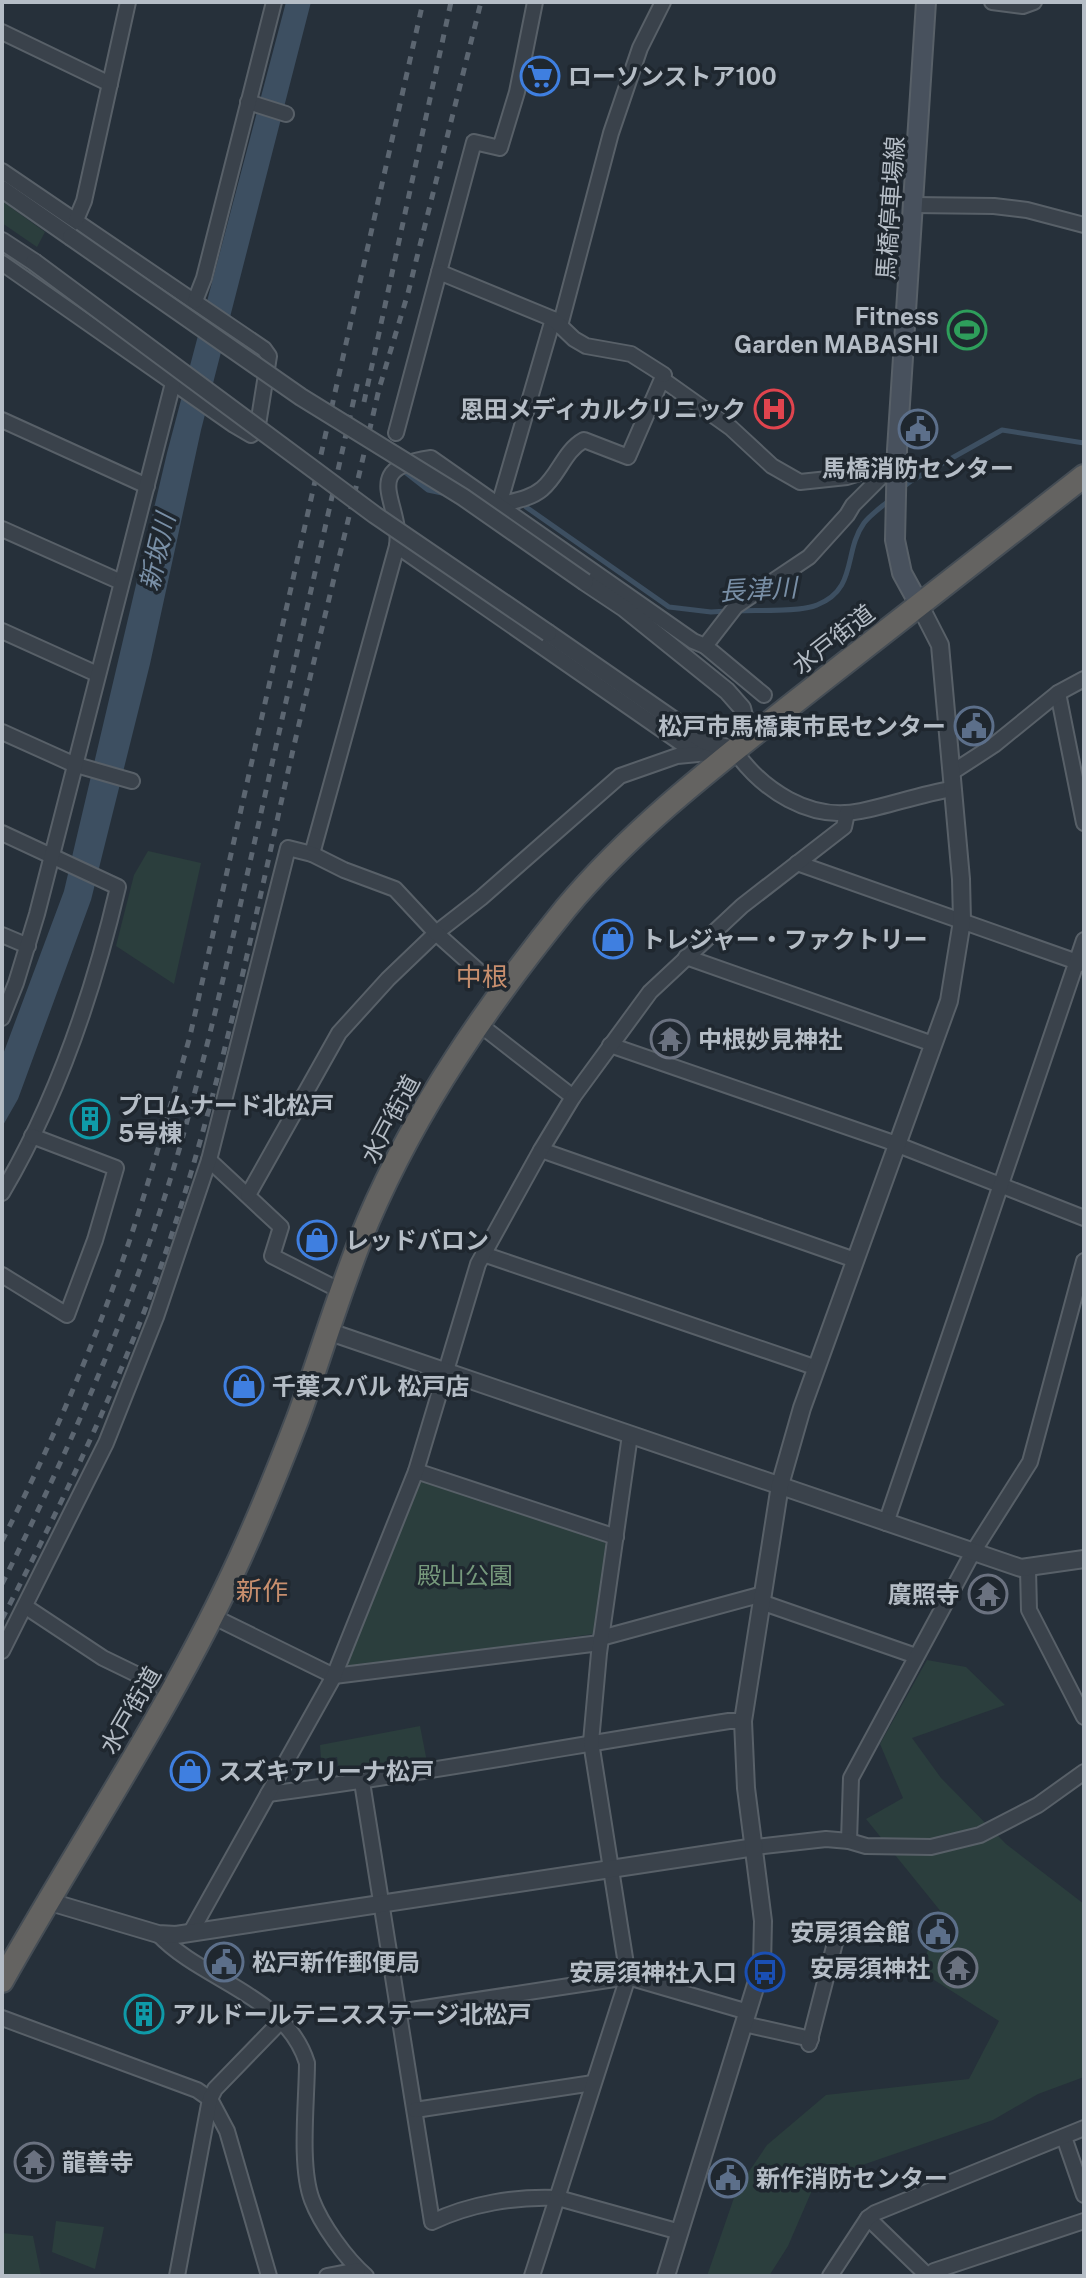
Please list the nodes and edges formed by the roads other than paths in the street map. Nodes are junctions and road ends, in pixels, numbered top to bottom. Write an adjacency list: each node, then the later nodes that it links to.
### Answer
1 (128, 2): 9 (street)
2 (274, 2): 10 (street)
3 (535, 2): 19 (street)
4 (663, 2): 21 (street)
5 (926, 2): 14 (main road, 馬橋停車場線)
6 (992, 2): 7 (street)
7 (1034, 2)
8 (2, 32): 9 (street)
9 (110, 84): 16 (street)
10 (248, 102): 11 (street); 20 (street)
11 (286, 114)
12 (2, 171): 16 (street)
13 (2, 189): 16 (street)
14 (914, 205): 15 (street); 26 (main road, 馬橋停車場線)
15 (1084, 225)
16 (74, 228): 20 (street); 41 (street, bridge)
17 (2, 241): 41 (street, bridge)
18 (2, 263): 23 (street)
19 (439, 272): 21 (street); 25 (street)
20 (195, 301): 23 (street)
21 (557, 323): 22 (street); 29 (street)
22 (664, 375)
23 (173, 383): 28 (street)
24 (2, 420): 28 (street)
25 (396, 433)
26 (896, 462): 29 (street); 33 (main road, 馬橋停車場線); 35 (street)
27 (1084, 476): 33 (highway, 水戸街道)
28 (147, 486): 32 (street)
29 (499, 505): 31 (street); 35 (street)
30 (2, 529): 32 (street)
31 (397, 546): 41 (street); 49 (street)
32 (121, 582): 36 (street)
33 (919, 604): 41 (highway, 水戸街道); 45 (street)
34 (2, 631): 36 (street)
35 (705, 646): 39 (street)
36 (97, 674): 42 (street)
37 (1084, 679): 38 (street)
38 (1058, 693): 43 (street); 45 (street)
39 (764, 695)
40 (2, 732): 42 (street)
41 (742, 744): 46 (street); 53 (street); 59 (highway, 水戸街道)
42 (73, 764): 44 (street); 50 (street)
43 (1080, 776): 47 (street)
44 (132, 781)
45 (951, 781): 46 (street); 52 (street)
46 (847, 813): 51 (street)
47 (1084, 823)
48 (2, 833): 50 (street)
49 (312, 854): 53 (street); 68 (street)
50 (51, 855): 56 (street); 65 (street)
51 (797, 863): 52 (street); 57 (street)
52 (962, 921): 58 (street); 62 (street)
53 (436, 933): 59 (street); 71 (street)
54 (2, 935): 56 (street)
55 (1084, 940): 58 (street)
56 (28, 946): 60 (street)
57 (686, 957): 62 (street); 63 (street)
58 (1080, 963): 69 (street)
59 (502, 992): 61 (highway, 水戸街道)
60 (2, 1018)
61 (479, 1024): 64 (street); 77 (highway, 水戸街道)
62 (933, 1044): 66 (street)
63 (610, 1045): 64 (street); 66 (street)
64 (573, 1097): 67 (street)
65 (32, 1136): 70 (street); 76 (street)
66 (897, 1144): 69 (street); 74 (street)
67 (541, 1150): 73 (street); 74 (street)
68 (209, 1160): 71 (street); 90 (street)
69 (1001, 1184): 72 (street); 84 (street)
70 (2, 1193)
71 (248, 1195): 77 (street)
72 (1084, 1218)
73 (483, 1254): 79 (street); 80 (street)
74 (855, 1260): 79 (street)
75 (1084, 1261): 86 (street)
76 (2, 1275)
77 (341, 1291): 78 (highway, 水戸街道)
78 (327, 1331): 80 (street); 91 (highway, 水戸街道)
79 (817, 1368): 83 (street)
80 (446, 1371): 81 (street); 82 (street)
81 (630, 1435): 83 (street); 85 (street)
82 (416, 1471): 85 (street); 95 (street)
83 (780, 1485): 84 (street); 89 (street)
84 (886, 1523): 86 (street)
85 (616, 1537): 92 (street)
86 (973, 1552): 88 (street); 94 (street)
87 (1084, 1559): 88 (street)
88 (1028, 1569): 97 (street)
89 (762, 1598): 92 (street); 94 (street); 98 (street)
90 (26, 1607): 93 (street); 96 (street)
91 (212, 1616): 95 (street); 96 (highway, 水戸街道)
92 (600, 1641): 95 (street); 99 (street)
93 (2, 1651)
94 (916, 1656): 103 (street)
95 (334, 1676): 102 (street)
96 (171, 1691): 106 (highway, 水戸街道)
97 (1084, 1717)
98 (743, 1721): 99 (street); 104 (street)
99 (591, 1742): 101 (street); 105 (street)
100 (1084, 1772): 103 (street)
101 (362, 1782): 102 (street); 107 (street)
102 (268, 1794): 108 (street)
103 (849, 1841): 104 (street)
104 (755, 1847): 105 (street); 115 (street)
105 (611, 1869): 107 (street); 111 (street)
106 (47, 1901): 109 (street); 112 (highway, 水戸街道)
107 (380, 1903): 108 (street); 113 (street)
108 (191, 1932): 109 (street)
109 (158, 1934): 116 (street)
110 (836, 1939): 115 (street)
111 (628, 1977): 113 (street); 115 (street); 117 (street)
112 (2, 1981)
113 (398, 2012): 119 (street)
114 (2, 2018): 118 (street)
115 (746, 2018): 126 (street)
116 (281, 2021): 118 (street); 127 (street)
117 (593, 2083): 119 (street); 123 (street)
118 (210, 2099): 128 (street); 129 (street)
119 (415, 2110): 123 (street)
120 (1084, 2128): 121 (street)
121 (1064, 2137): 122 (street); 124 (street)
122 (1084, 2195)
123 (558, 2198): 126 (street); 131 (street)
124 (868, 2218): 133 (street); 134 (street)
125 (1084, 2221): 134 (street)
126 (680, 2232): 132 (street)
127 (362, 2273): 130 (street)
128 (177, 2276)
129 (269, 2276)
130 (327, 2276)
131 (532, 2276)
132 (666, 2276)
133 (830, 2276)
134 (928, 2276)

